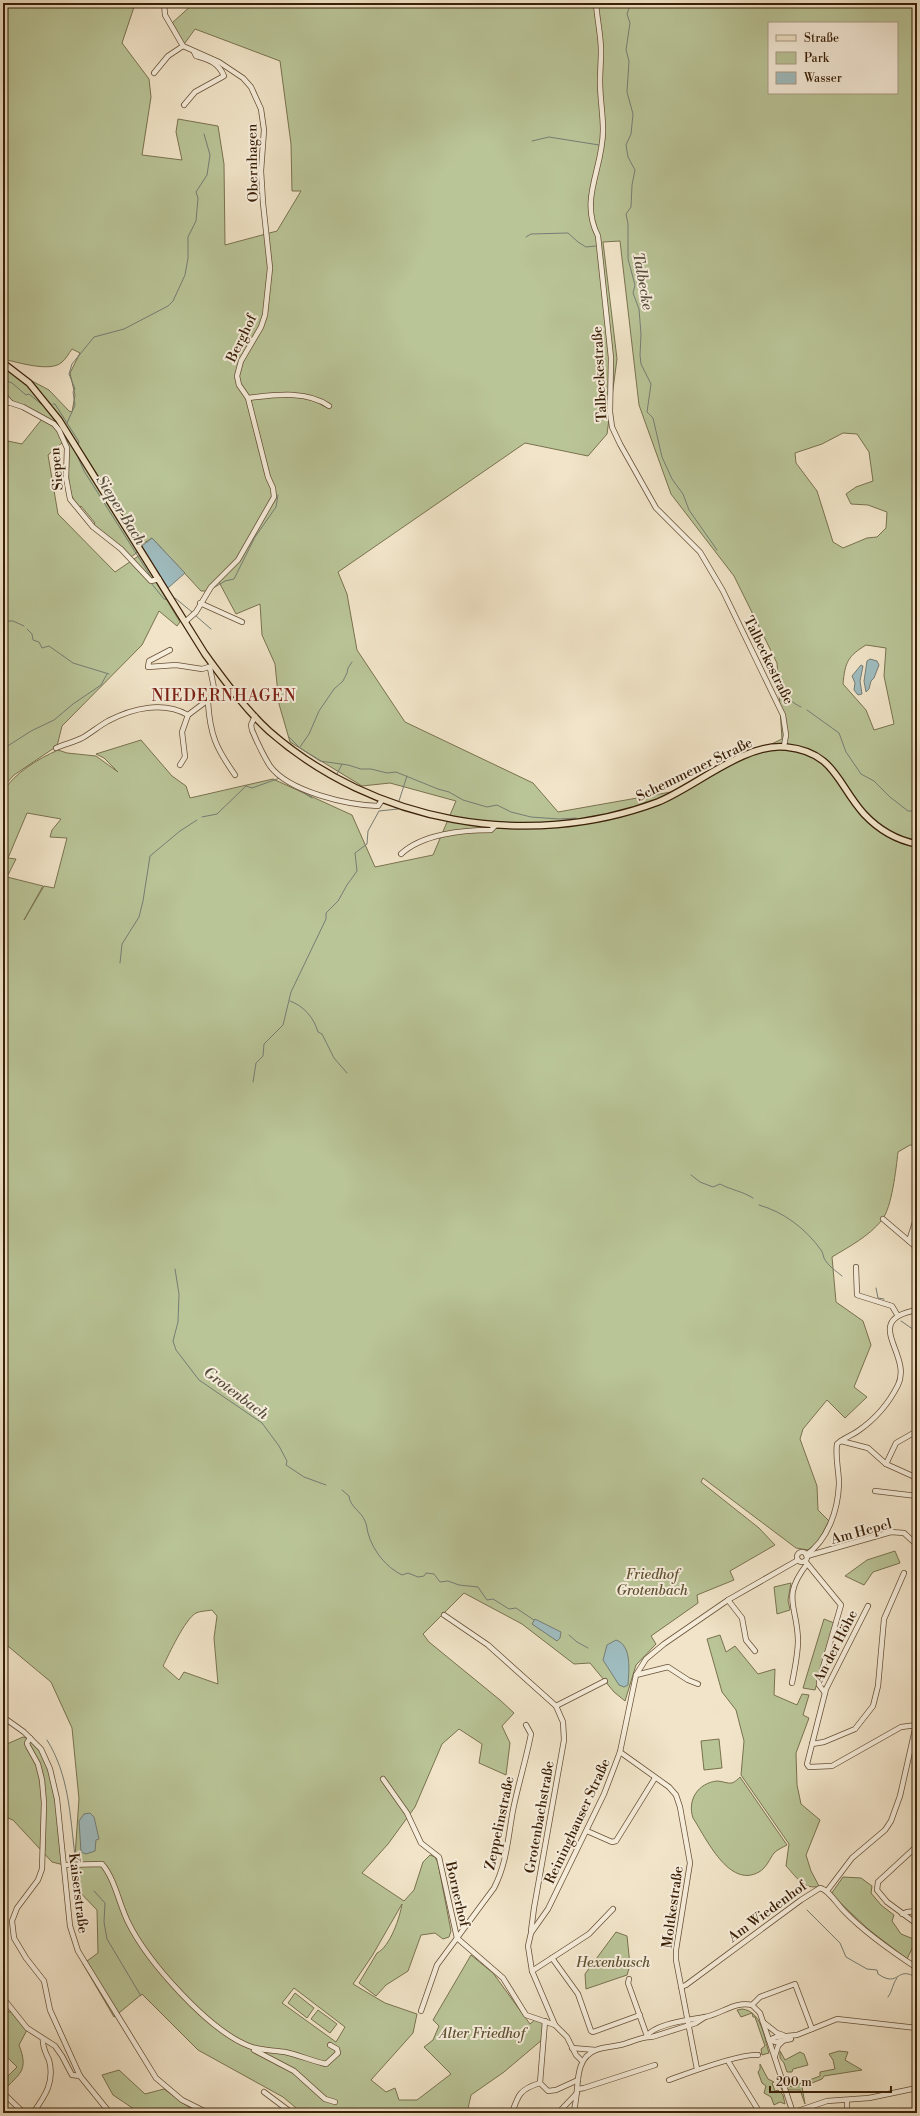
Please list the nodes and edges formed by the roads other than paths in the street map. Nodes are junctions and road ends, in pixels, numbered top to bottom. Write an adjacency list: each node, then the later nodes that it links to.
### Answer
1 (164, 3): 3 (street)
2 (596, 3): 23 (street, Talbeckestraße)
3 (183, 46): 4 (street, Obernhagen); 5 (street)
4 (194, 52): 6 (street, Obernhagen); 7 (street, Obernhagen)
5 (154, 73)
6 (184, 105)
7 (270, 260): 10 (street, Berghof)
8 (3, 363): 14 (main road, Schemmener Straße)
9 (3, 394): 12 (street)
10 (248, 398): 13 (street); 15 (street, Berghof)
11 (3, 403): 12 (street)
12 (10, 403): 14 (street, Siepen)
13 (329, 406)
14 (159, 579): 16 (main road, Schemmener Straße)
15 (200, 603): 16 (street); 17 (street)
16 (185, 622): 19 (main road, Schemmener Straße)
17 (242, 622)
18 (170, 650): 19 (street)
19 (211, 666): 20 (street); 22 (main road, Schemmener Straße)
20 (208, 702): 21 (street); 26 (street)
21 (188, 715): 24 (street); 25 (street)
22 (255, 716): 27 (main road, Schemmener Straße); 27 (street)
23 (784, 746): 28 (main road, Schemmener Straße); 29 (main road)
24 (56, 748)
25 (180, 766)
26 (235, 775)
27 (382, 800): 28 (main road, Schemmener Straße)
28 (496, 825): 30 (street, Schemmener Straße)
29 (917, 844)
30 (401, 854)
31 (917, 1202): 32 (street)
32 (917, 1216): 34 (street)
33 (883, 1219): 34 (street)
34 (909, 1241): 35 (street)
35 (917, 1248)
36 (856, 1267): 38 (street)
37 (917, 1310): 38 (street)
38 (898, 1316): 40 (street)
39 (917, 1431): 41 (street)
40 (841, 1441): 41 (street); 46 (street)
41 (886, 1464): 42 (street)
42 (917, 1478)
43 (875, 1491): 44 (street)
44 (917, 1496)
45 (917, 1544): 46 (street, Am Hepel)
46 (806, 1559): 47 (street); 47 (street, Reininghauser Straße); 58 (street); 60 (street, An der Höhe)
47 (798, 1560): 49 (street, Reininghauser Straße)
48 (904, 1573): 66 (street)
49 (728, 1600): 55 (street); 56 (street, Reininghauser Straße)
50 (868, 1606): 60 (street, An der Höhe)
51 (917, 1610): 53 (street)
52 (444, 1615): 61 (street, Grotenbachstraße)
53 (917, 1633): 54 (street)
54 (917, 1646)
55 (755, 1651)
56 (636, 1675): 59 (street); 67 (street, Reininghauser Straße)
57 (605, 1682): 61 (street)
58 (792, 1682)
59 (698, 1684)
60 (825, 1693): 66 (street)
61 (556, 1706): 78 (street, Grotenbachstraße)
62 (3, 1718): 65 (street, Kaiserstraße)
63 (526, 1725): 79 (street, Zeppelinstraße)
64 (916, 1725): 66 (street); 73 (street, Am Wiedenhof)
65 (30, 1738): 72 (street, Kaiserstraße); 112 (street)
66 (812, 1744)
67 (620, 1752): 68 (street, Moltkestraße); 70 (street, Reininghauser Straße)
68 (655, 1778): 70 (street); 84 (street, Moltkestraße)
69 (383, 1779): 79 (street, Bornerhof)
70 (586, 1831): 78 (street, Reininghauser Straße)
71 (917, 1847): 76 (street)
72 (64, 1865): 103 (street); 125 (street, Kaiserstraße)
73 (827, 1891): 81 (street); 84 (street, Am Wiedenhof)
74 (613, 1909): 80 (street)
75 (917, 1911): 76 (street)
76 (902, 1914): 77 (street)
77 (917, 1924)
78 (531, 1933): 82 (street)
79 (457, 1938): 87 (street, Bornerhof); 91 (street, Bornerhof)
80 (552, 1958): 82 (street); 88 (street)
81 (917, 1968)
82 (532, 1971): 93 (street)
83 (629, 1979): 88 (street)
84 (681, 1987): 90 (street, Moltkestraße)
85 (3, 1998): 99 (street)
86 (752, 2005): 89 (street); 92 (street); 96 (street)
87 (421, 2011)
88 (640, 2016): 98 (street)
89 (705, 2017): 90 (street); 94 (street)
90 (687, 2020): 94 (street, Moltkestraße); 98 (street)
91 (544, 2021): 93 (street, Bornerhof); 115 (street)
92 (764, 2022): 97 (street); 100 (street)
93 (555, 2025): 104 (street)
94 (688, 2025): 98 (street); 111 (street, Moltkestraße)
95 (917, 2028): 96 (street)
96 (812, 2029): 97 (street)
97 (797, 2035): 100 (street); 101 (street)
98 (647, 2036): 105 (street)
99 (43, 2039): 112 (street); 123 (street)
100 (770, 2040): 101 (street); 107 (street)
101 (783, 2041): 107 (street)
102 (330, 2045): 103 (street)
103 (248, 2046): 121 (street)
104 (572, 2048): 105 (street); 108 (street)
105 (596, 2050): 108 (street)
106 (758, 2056): 109 (street)
107 (775, 2056): 131 (street)
108 (582, 2061): 113 (street)
109 (728, 2061): 111 (street); 130 (street)
110 (655, 2065): 117 (street)
111 (697, 2069): 114 (street)
112 (80, 2076): 124 (street)
113 (578, 2080): 115 (street); 117 (street)
114 (669, 2080)
115 (540, 2083): 127 (street)
116 (917, 2088): 120 (street)
117 (578, 2091): 128 (street); 129 (street)
118 (3, 2092): 122 (street)
119 (264, 2092): 126 (street)
120 (846, 2101): 131 (street); 132 (street)
121 (335, 2102)
122 (24, 2113)
123 (32, 2113)
124 (110, 2113)
125 (208, 2113)
126 (292, 2113)
127 (512, 2113)
128 (558, 2113)
129 (573, 2113)
130 (760, 2113)
131 (793, 2113)
132 (847, 2113)

